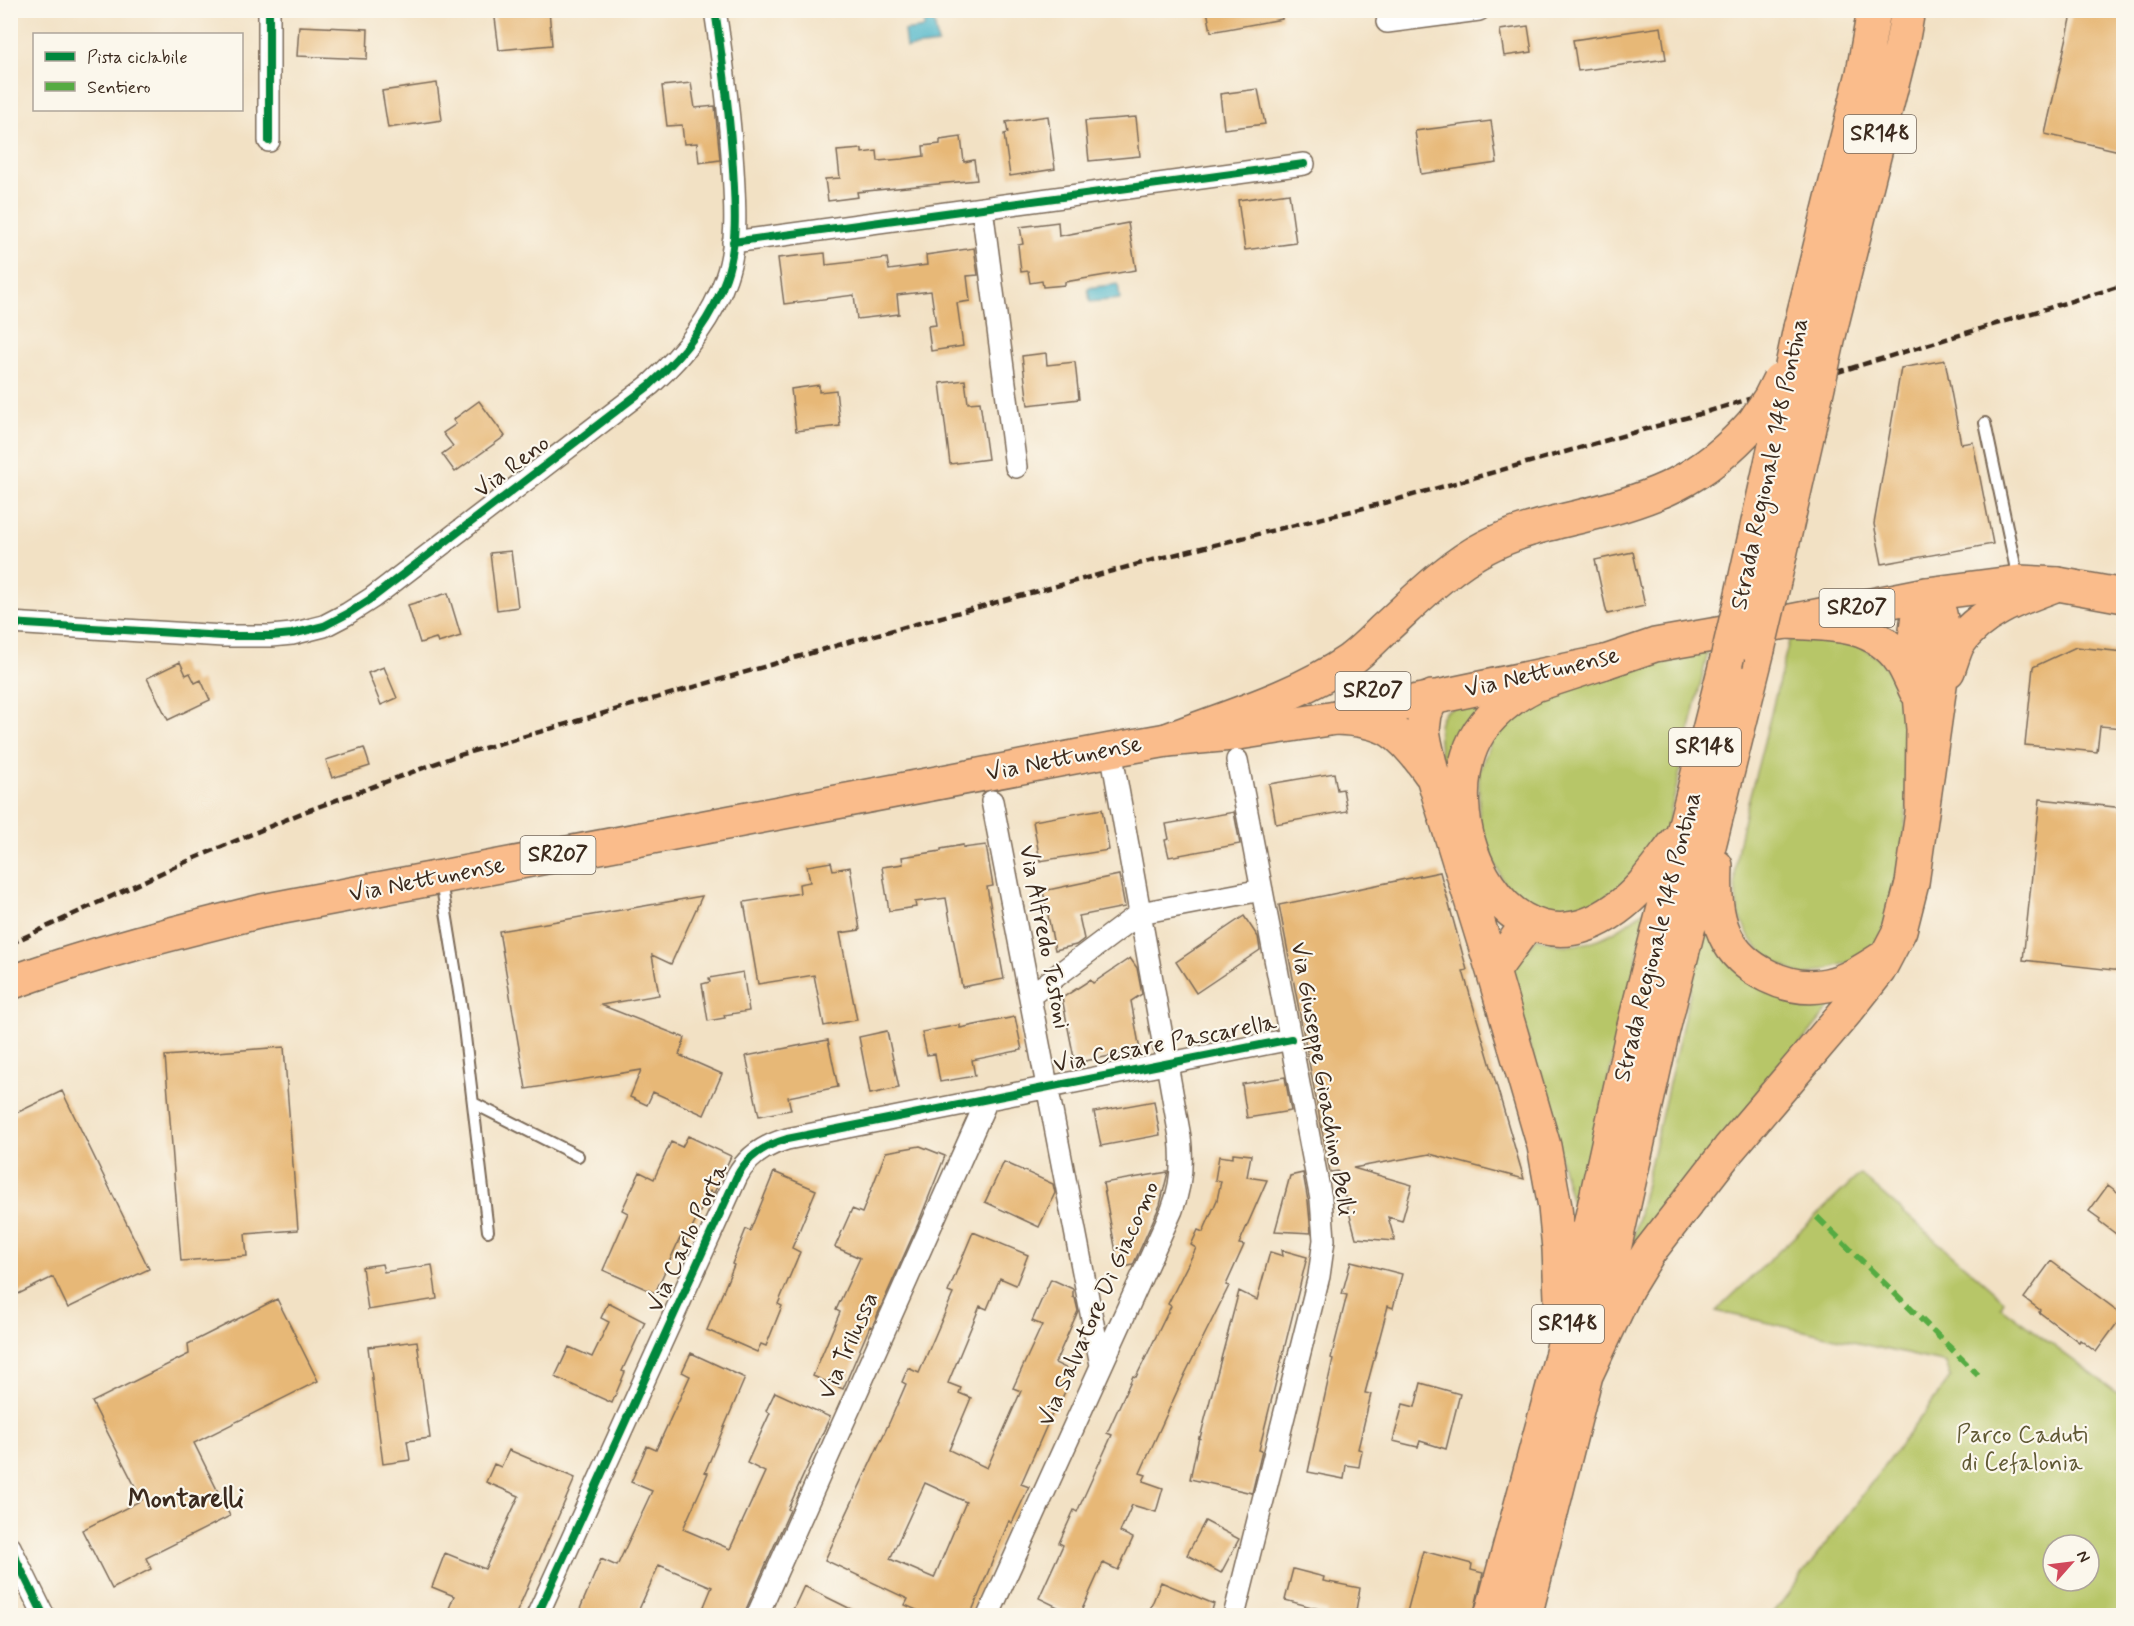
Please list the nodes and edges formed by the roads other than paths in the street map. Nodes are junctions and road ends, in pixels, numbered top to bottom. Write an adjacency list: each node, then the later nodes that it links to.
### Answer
1 (269, 10): 7 (street)
2 (715, 10): 10 (street, Via Reno)
3 (1479, 10): 6 (street)
4 (1874, 10): 11 (main road, Strada Regionale 148 Pontina / SR148)
5 (1908, 10): 11 (main road, Strada Regionale 148 Pontina / SR148)
6 (1387, 22)
7 (269, 141)
8 (1304, 164): 9 (street)
9 (982, 208): 10 (street); 14 (street)
10 (733, 242): 20 (street, Via Reno)
11 (1815, 327): 13 (main road, Strada Regionale 148 Pontina / SR148, bridge); 13 (main road, bridge)
12 (1985, 423): 15 (lane)
13 (1780, 428): 19 (main road, Strada Regionale 148 Pontina / SR148); 25 (main road)
14 (1016, 467)
15 (2019, 582): 16 (main road, Via Nettunense / SR207); 17 (main road, Via Nettunense / SR207)
16 (2058, 584): 18 (main road, Via Nettunense / SR207); 22 (main road)
17 (1927, 594): 19 (main road, Via Nettunense / SR207); 22 (main road); 31 (main road)
18 (2124, 596)
19 (1765, 608): 21 (main road, Via Nettunense / SR207); 29 (main road, Strada Regionale 148 Pontina / SR148, bridge); 31 (main road); 32 (main road, Strada Regionale 148 Pontina / SR148, bridge)
20 (10, 623)
21 (1593, 656): 23 (main road, Via Nettunense); 25 (main road, SR207); 36 (main road)
22 (1940, 692): 31 (main road)
23 (1432, 697): 24 (main road, Via Nettunense / SR207); 28 (main road)
24 (1336, 718): 25 (main road, Via Nettunense / SR207); 28 (main road)
25 (1167, 740): 26 (main road, Via Nettunense / SR207)
26 (1111, 750): 33 (main road, Via Nettunense / SR207); 35 (street, Via Salvatore Di Giacomo)
27 (1237, 760): 34 (street, Via Giuseppe Gioachino Belli)
28 (1433, 777): 38 (main road)
29 (1723, 793): 37 (main road); 49 (main road, Strada Regionale 148 Pontina / SR148)
30 (992, 801): 40 (street, Via Alfredo Testoni)
31 (1922, 806): 37 (main road)
32 (1685, 831): 36 (main road); 49 (main road, Strada Regionale 148 Pontina / SR148)
33 (441, 877): 39 (main road, Via Nettunense / SR207); 45 (lane)
34 (1262, 890): 35 (street); 41 (street, Via Giuseppe Gioachino Belli)
35 (1140, 913): 40 (street); 42 (street, Via Salvatore Di Giacomo)
36 (1528, 923): 38 (main road)
37 (1888, 955): 49 (main road)
38 (1493, 972): 49 (main road)
39 (10, 983)
40 (1030, 996): 43 (street, Via Alfredo Testoni)
41 (1291, 1039): 42 (street, Via Cesare Pascarella); 57 (street, Via Giuseppe Gioachino Belli)
42 (1167, 1064): 43 (street, Via Cesare Pascarella); 48 (street, Via Salvatore Di Giacomo)
43 (1046, 1087): 44 (street, Via Carlo Porta); 48 (street, Via Alfredo Testoni)
44 (988, 1098): 54 (street, Via Carlo Porta); 55 (street, Via Trilussa)
45 (473, 1103): 46 (lane); 47 (lane)
46 (578, 1156)
47 (488, 1231)
48 (1101, 1365): 56 (street, Via Salvatore Di Giacomo)
49 (1574, 1366): 51 (main road, Strada Regionale 148 Pontina / SR148); 52 (main road, Strada Regionale 148 Pontina / SR148)
50 (10, 1547): 53 (street)
51 (1532, 1600): 59 (main road, Strada Regionale 148 Pontina / SR148)
52 (1495, 1601): 58 (main road, Strada Regionale 148 Pontina)
53 (44, 1616)
54 (537, 1616)
55 (757, 1616)
56 (988, 1616)
57 (1234, 1616)
58 (1484, 1616)
59 (1525, 1616)

